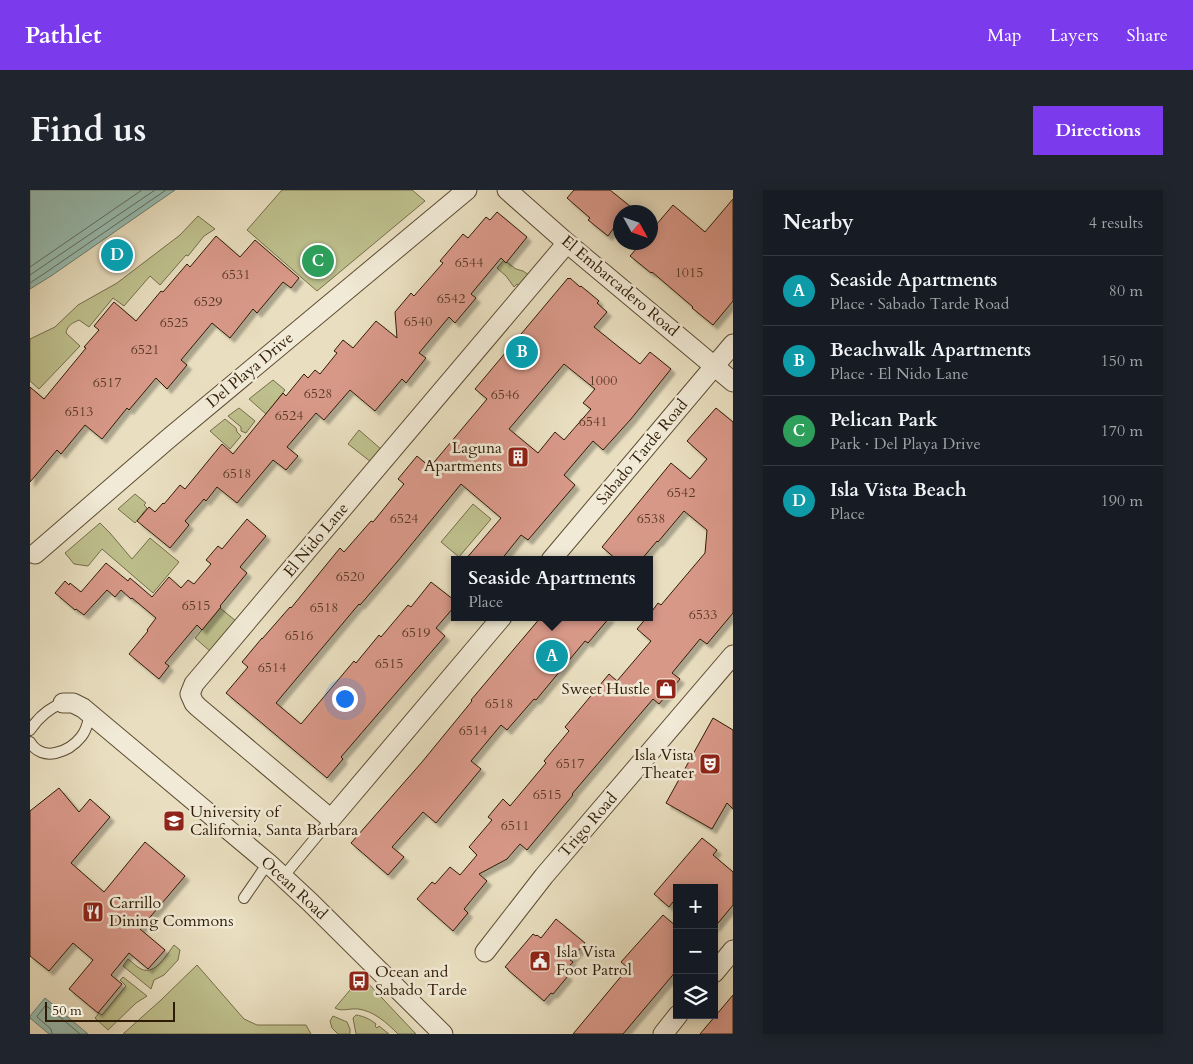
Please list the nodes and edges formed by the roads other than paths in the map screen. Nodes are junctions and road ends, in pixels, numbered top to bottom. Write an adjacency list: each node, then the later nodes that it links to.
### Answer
1 (467, 190): 7 (street, Del Playa Drive)
2 (507, 190): 3 (street, El Embarcadero Road)
3 (567, 242): 5 (street, El Embarcadero Road); 15 (street, El Nido Lane)
4 (733, 344): 5 (street, Sabado Tarde Road)
5 (715, 366): 6 (street, El Embarcadero Road); 8 (street, Sabado Tarde Road)
6 (733, 382)
7 (35, 554)
8 (554, 556)
9 (499, 621): 15 (street)
10 (733, 656): 20 (street, Trigo Road)
11 (63, 703): 12 (street, Ocean Road); 13 (lane)
12 (90, 714): 14 (lane); 16 (street, Ocean Road)
13 (30, 730)
14 (30, 742)
15 (331, 819): 17 (lane)
16 (268, 863): 17 (street, Ocean Road); 18 (lane)
17 (282, 877): 23 (street, Ocean Road)
18 (244, 898)
19 (733, 950): 21 (street)
20 (485, 952)
21 (718, 968)
22 (675, 1019): 24 (street)
23 (443, 1034)
24 (664, 1034)

